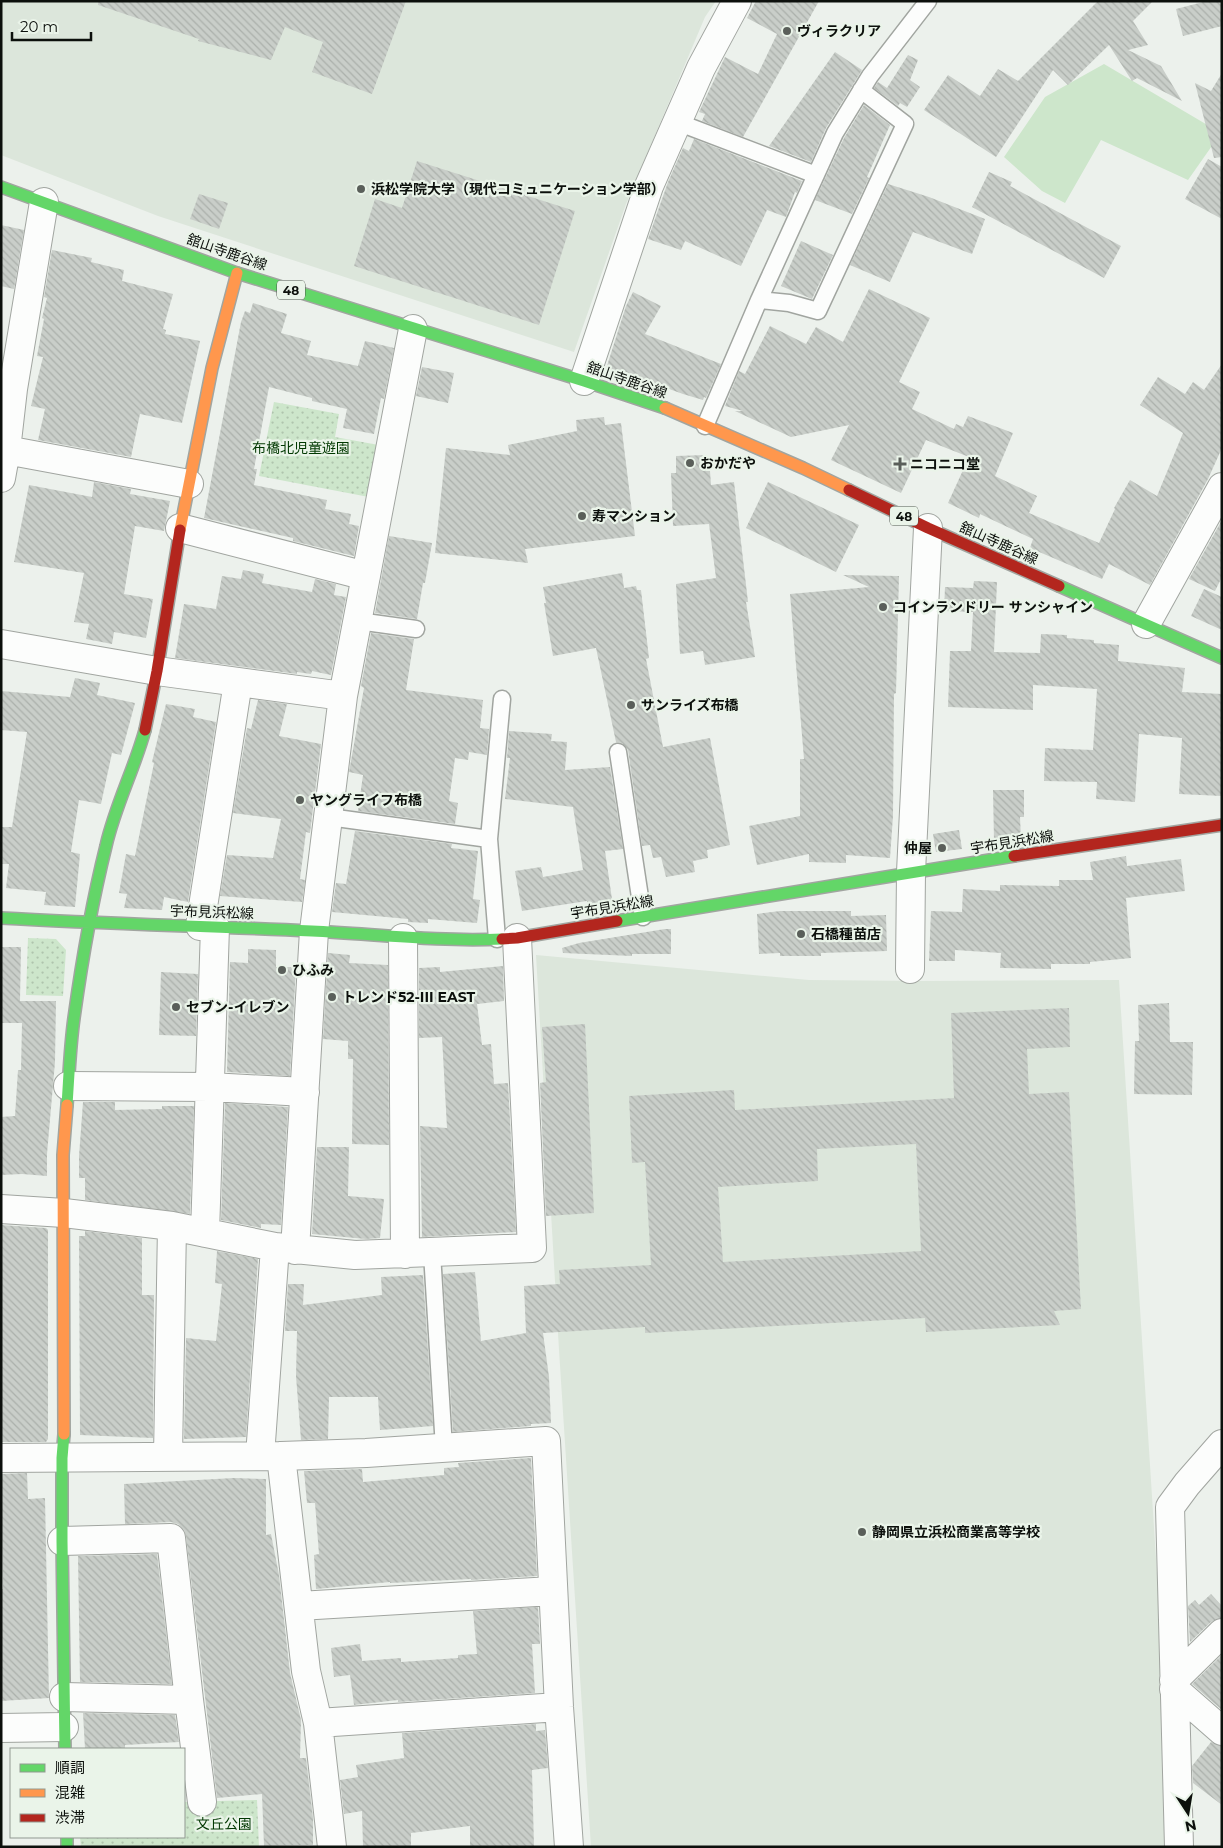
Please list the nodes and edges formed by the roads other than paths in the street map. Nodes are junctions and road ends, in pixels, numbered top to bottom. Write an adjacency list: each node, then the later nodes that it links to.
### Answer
1 (737, 1): 4 (street)
2 (928, 1): 3 (lane)
3 (862, 90): 5 (lane); 9 (lane)
4 (677, 122): 5 (lane); 11 (street)
5 (816, 175): 9 (lane)
6 (1, 187): 7 (main road, 舘山寺鹿谷線 / 48)
7 (44, 202): 8 (main road, 舘山寺鹿谷線 / 48); 13 (street)
8 (237, 272): 10 (main road, 舘山寺鹿谷線 / 48); 15 (main road)
9 (758, 300): 12 (lane)
10 (413, 329): 11 (main road, 舘山寺鹿谷線 / 48); 19 (street)
11 (584, 381): 12 (main road, 舘山寺鹿谷線 / 48)
12 (705, 426): 18 (main road, 舘山寺鹿谷線 / 48)
13 (6, 450): 14 (street); 15 (street)
14 (1, 478)
15 (189, 484): 17 (main road)
16 (1222, 487): 21 (street)
17 (180, 528): 19 (street); 25 (main road)
18 (928, 528): 21 (main road, 舘山寺鹿谷線 / 48); 33 (street)
19 (366, 576): 20 (street)
20 (358, 621): 22 (lane); 27 (street)
21 (1146, 624): 24 (main road, 舘山寺鹿谷線 / 48)
22 (416, 629)
23 (1, 644): 25 (street)
24 (1222, 658)
25 (157, 670): 26 (street); 36 (main road)
26 (238, 682): 27 (street); 37 (street)
27 (343, 696): 30 (street)
28 (502, 699): 32 (lane)
29 (618, 752): 34 (lane)
30 (329, 817): 32 (lane); 38 (street)
31 (1222, 825): 33 (main road, 宇布見浜松線)
32 (489, 838): 40 (lane)
33 (912, 872): 34 (main road, 宇布見浜松線); 41 (street)
34 (643, 917): 40 (main road, 宇布見浜松線)
35 (1, 918): 36 (main road, 宇布見浜松線)
36 (89, 923): 37 (main road, 宇布見浜松線); 42 (main road)
37 (208, 926): 38 (main road, 宇布見浜松線); 43 (street)
38 (314, 931): 39 (main road, 宇布見浜松線); 44 (street)
39 (403, 938): 40 (main road, 宇布見浜松線); 51 (street)
40 (507, 939): 50 (street)
41 (910, 969)
42 (68, 1086): 43 (street); 46 (main road)
43 (210, 1087): 44 (street); 48 (street)
44 (305, 1092): 49 (street)
45 (1, 1209): 46 (street)
46 (64, 1212): 47 (street); 57 (main road)
47 (172, 1226): 48 (street); 54 (street)
48 (205, 1233): 49 (street)
49 (285, 1249): 51 (street); 55 (street)
50 (432, 1253): 51 (street); 53 (lane)
51 (405, 1254)
52 (1222, 1444): 62 (street)
53 (444, 1448): 55 (street); 59 (street)
54 (168, 1456): 55 (street); 57 (street)
55 (271, 1456): 60 (street)
56 (1, 1458): 57 (street)
57 (62, 1458): 58 (main road)
58 (62, 1541): 63 (main road); 64 (street)
59 (552, 1591): 60 (street); 65 (street)
60 (299, 1606): 66 (street)
61 (1222, 1633): 62 (street)
62 (1174, 1684): 68 (street); 73 (street)
63 (64, 1697): 64 (street); 69 (main road)
64 (189, 1700): 70 (street)
65 (559, 1707): 66 (street); 72 (street)
66 (318, 1723): 71 (street)
67 (1, 1728): 69 (street)
68 (1222, 1731)
69 (64, 1738)
70 (202, 1802)
71 (332, 1847)
72 (569, 1847)
73 (1180, 1847)

